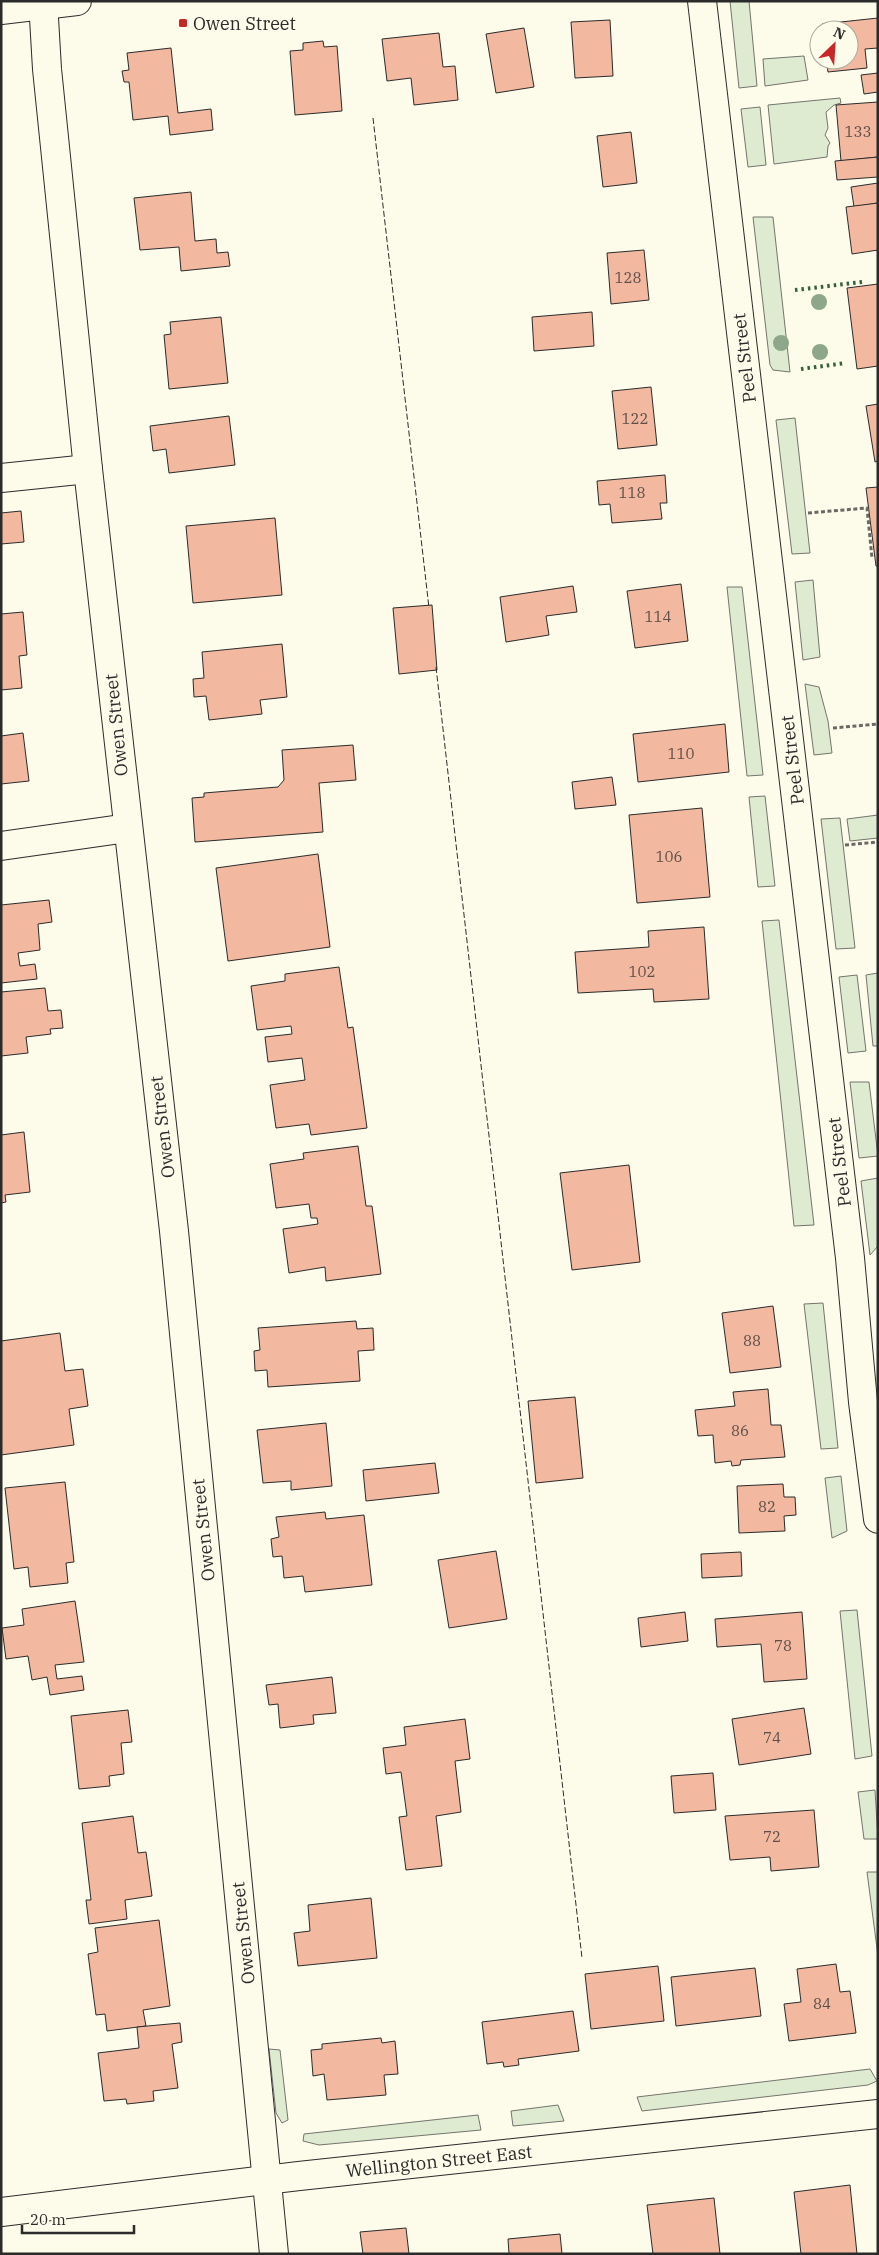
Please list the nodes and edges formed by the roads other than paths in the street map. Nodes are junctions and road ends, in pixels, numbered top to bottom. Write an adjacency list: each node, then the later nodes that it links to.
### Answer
1 (77, 1): 3 (street)
2 (702, 1): 9 (street, Peel Street)
3 (43, 3): 4 (street); 5 (street, Owen Street)
4 (1, 10)
5 (88, 469): 6 (street); 7 (street, Owen Street)
6 (1, 478)
7 (128, 828): 8 (street); 11 (street, Owen Street)
8 (1, 846)
9 (878, 1519)
10 (878, 2114): 11 (street, Wellington Street East)
11 (267, 2180): 12 (street, Wellington Street East); 13 (street, Owen Street)
12 (1, 2212)
13 (274, 2254)

